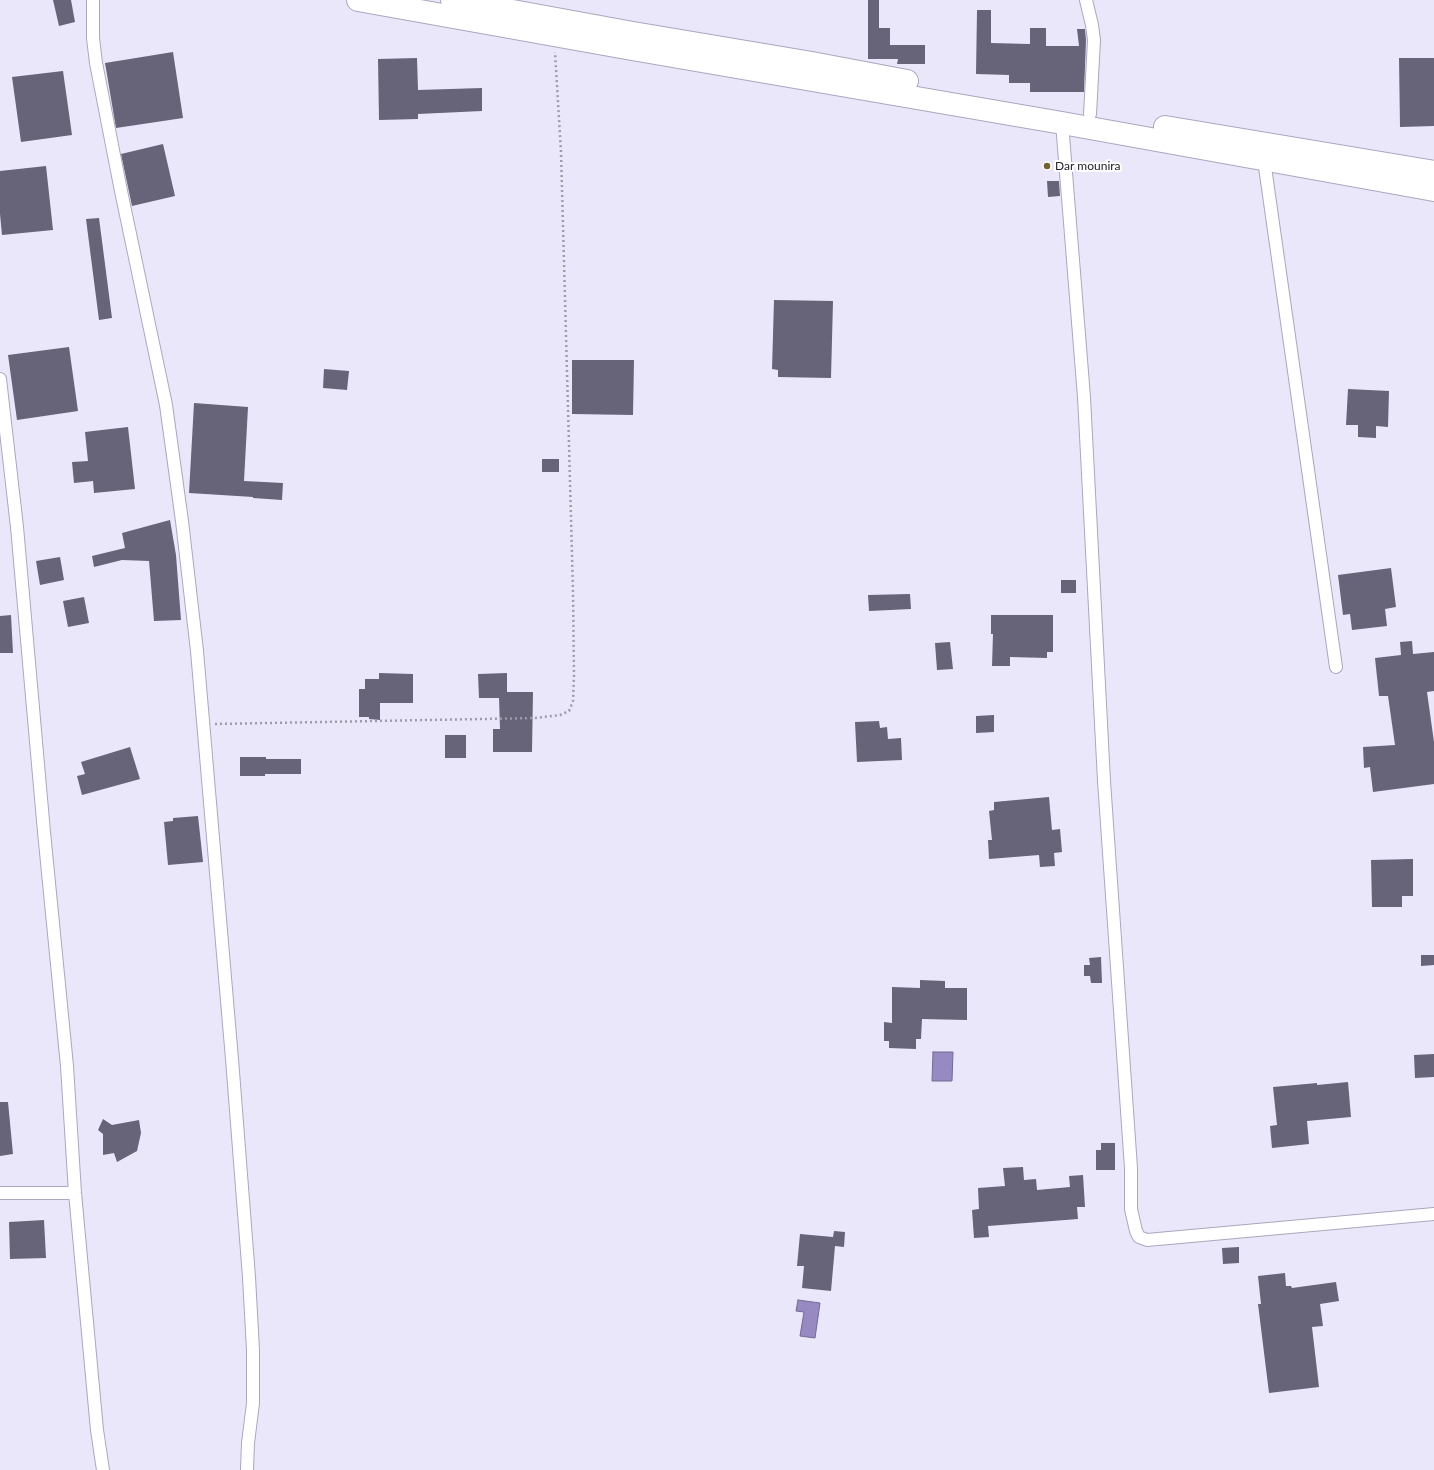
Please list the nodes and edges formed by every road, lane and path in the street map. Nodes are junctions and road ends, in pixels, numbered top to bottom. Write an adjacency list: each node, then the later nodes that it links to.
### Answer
1 (93, 0): 13 (street)
2 (358, 0): 5 (highway)
3 (452, 0): 6 (highway)
4 (1086, 0): 6 (street)
5 (554, 35): 7 (highway); 13 (path)
6 (1090, 114): 9 (highway)
7 (1062, 123): 8 (highway); 16 (street)
8 (1264, 160): 10 (highway); 12 (street)
9 (1434, 172)
10 (1434, 190)
11 (0, 379): 15 (street)
12 (1336, 667)
13 (203, 724): 18 (street)
14 (0, 1193): 15 (street)
15 (75, 1193): 17 (street)
16 (1434, 1214)
17 (103, 1470)
18 (247, 1470)

